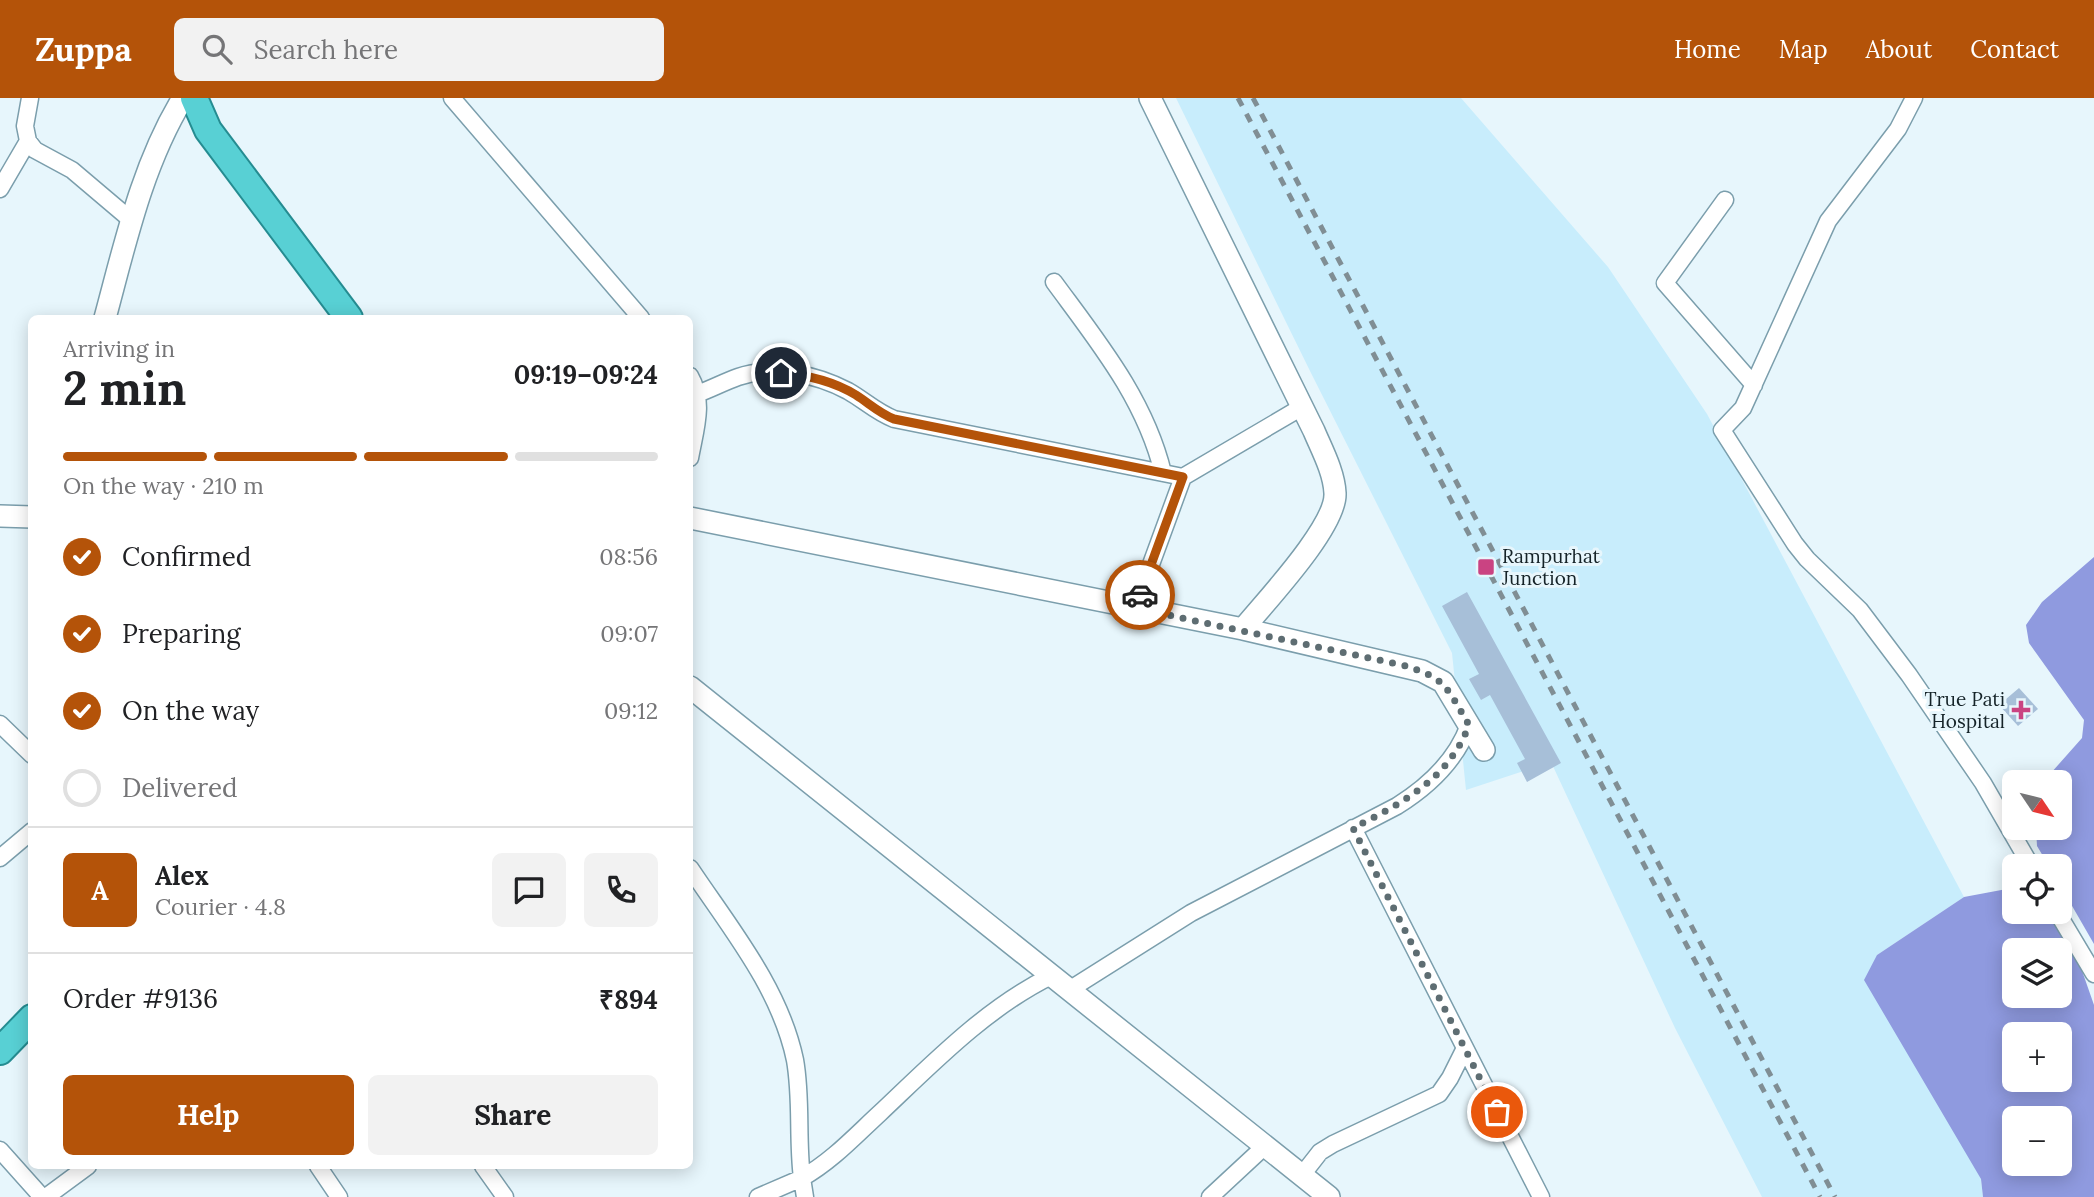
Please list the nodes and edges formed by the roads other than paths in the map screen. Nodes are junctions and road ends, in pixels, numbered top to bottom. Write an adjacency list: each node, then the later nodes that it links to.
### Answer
1 (30, 98): 7 (street)
2 (183, 98): 10 (street)
3 (194, 98): 13 (highway)
4 (452, 98): 14 (street)
5 (1150, 98): 18 (street)
6 (1914, 98): 16 (street)
7 (28, 141): 8 (street); 10 (street)
8 (0, 189)
9 (1725, 200): 16 (street)
10 (131, 220): 12 (street)
11 (1054, 282): 20 (street)
12 (106, 315)
13 (347, 315)
14 (638, 315)
15 (693, 384): 17 (street)
16 (1755, 384): 34 (street)
17 (697, 394): 19 (street); 20 (street)
18 (1302, 407): 21 (street); 26 (street)
19 (693, 440)
20 (1163, 473): 21 (street)
21 (1183, 477): 25 (street)
22 (0, 516): 23 (street)
23 (28, 517)
24 (693, 519): 25 (street)
25 (1135, 608): 26 (street)
26 (1242, 629): 29 (street)
27 (693, 689): 39 (street)
28 (0, 724): 31 (street)
29 (1469, 725): 30 (street); 32 (street)
30 (1484, 750)
31 (28, 751)
32 (1353, 828): 40 (street); 42 (street)
33 (28, 834): 35 (street)
34 (2024, 854)
35 (0, 858)
36 (693, 873): 50 (street)
37 (2064, 924): 38 (street)
38 (2094, 974)
39 (1051, 976): 40 (street); 50 (street)
40 (1069, 990): 44 (street)
41 (28, 1022): 43 (highway)
42 (1465, 1048): 49 (street); 58 (street)
43 (0, 1051)
44 (1265, 1146): 49 (street); 56 (street)
45 (0, 1150): 51 (street)
46 (84, 1169): 51 (street)
47 (319, 1169): 52 (street)
48 (485, 1169): 53 (street)
49 (1302, 1175): 57 (street)
50 (802, 1178): 54 (street); 55 (street)
51 (44, 1197)
52 (339, 1197)
53 (505, 1197)
54 (758, 1197)
55 (805, 1197)
56 (1210, 1197)
57 (1329, 1197)
58 (1541, 1197)

